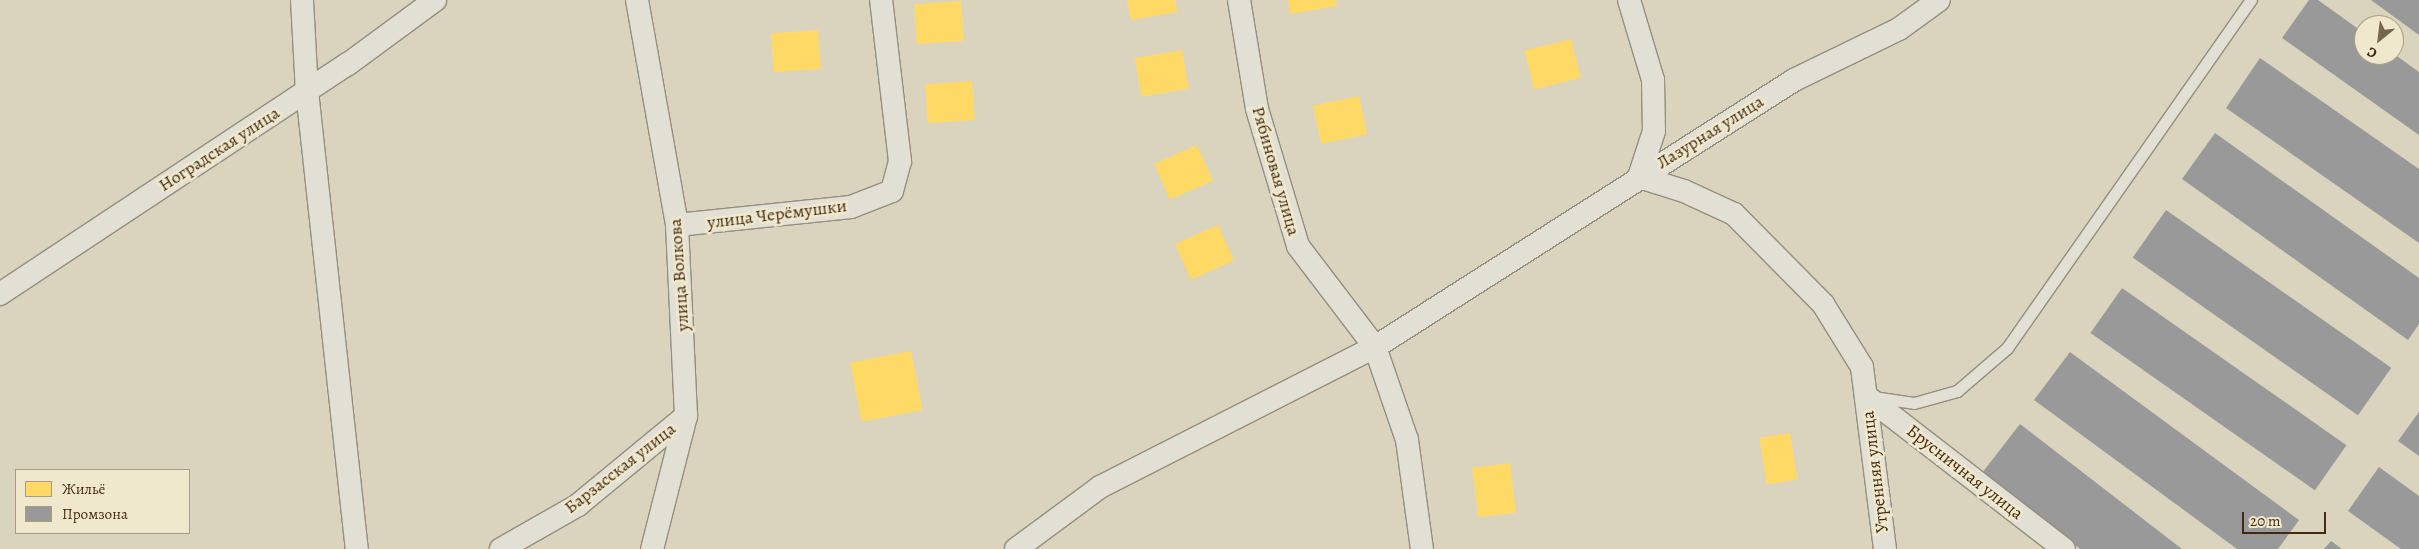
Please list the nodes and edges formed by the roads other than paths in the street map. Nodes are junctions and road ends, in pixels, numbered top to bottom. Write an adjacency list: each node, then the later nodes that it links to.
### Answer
1 (302, 0): 9 (street)
2 (435, 0): 9 (street, Ноградская улица)
3 (637, 0): 11 (street, улица Волкова)
4 (881, 0): 11 (street, улица Черёмушки)
5 (1239, 0): 13 (street, Рябиновая улица)
6 (1629, 0): 10 (street, Лазурная улица)
7 (1939, 0): 10 (street, Лазурная улица)
8 (2251, 0): 14 (lane)
9 (307, 91): 12 (street, Ноградская улица); 16 (street)
10 (1639, 176): 13 (street); 14 (street, Утренняя улица)
11 (677, 225): 15 (street, улица Волкова)
12 (0, 294)
13 (1375, 347): 19 (street); 20 (street, Рябиновая улица)
14 (1866, 396): 21 (street, Утренняя улица); 22 (street, Брусничная улица)
15 (686, 416): 17 (street, Барзасская улица); 18 (street, улица Волкова)
16 (357, 549)
17 (501, 549)
18 (652, 549)
19 (1016, 549)
20 (1422, 549)
21 (1884, 549)
22 (2064, 549)

